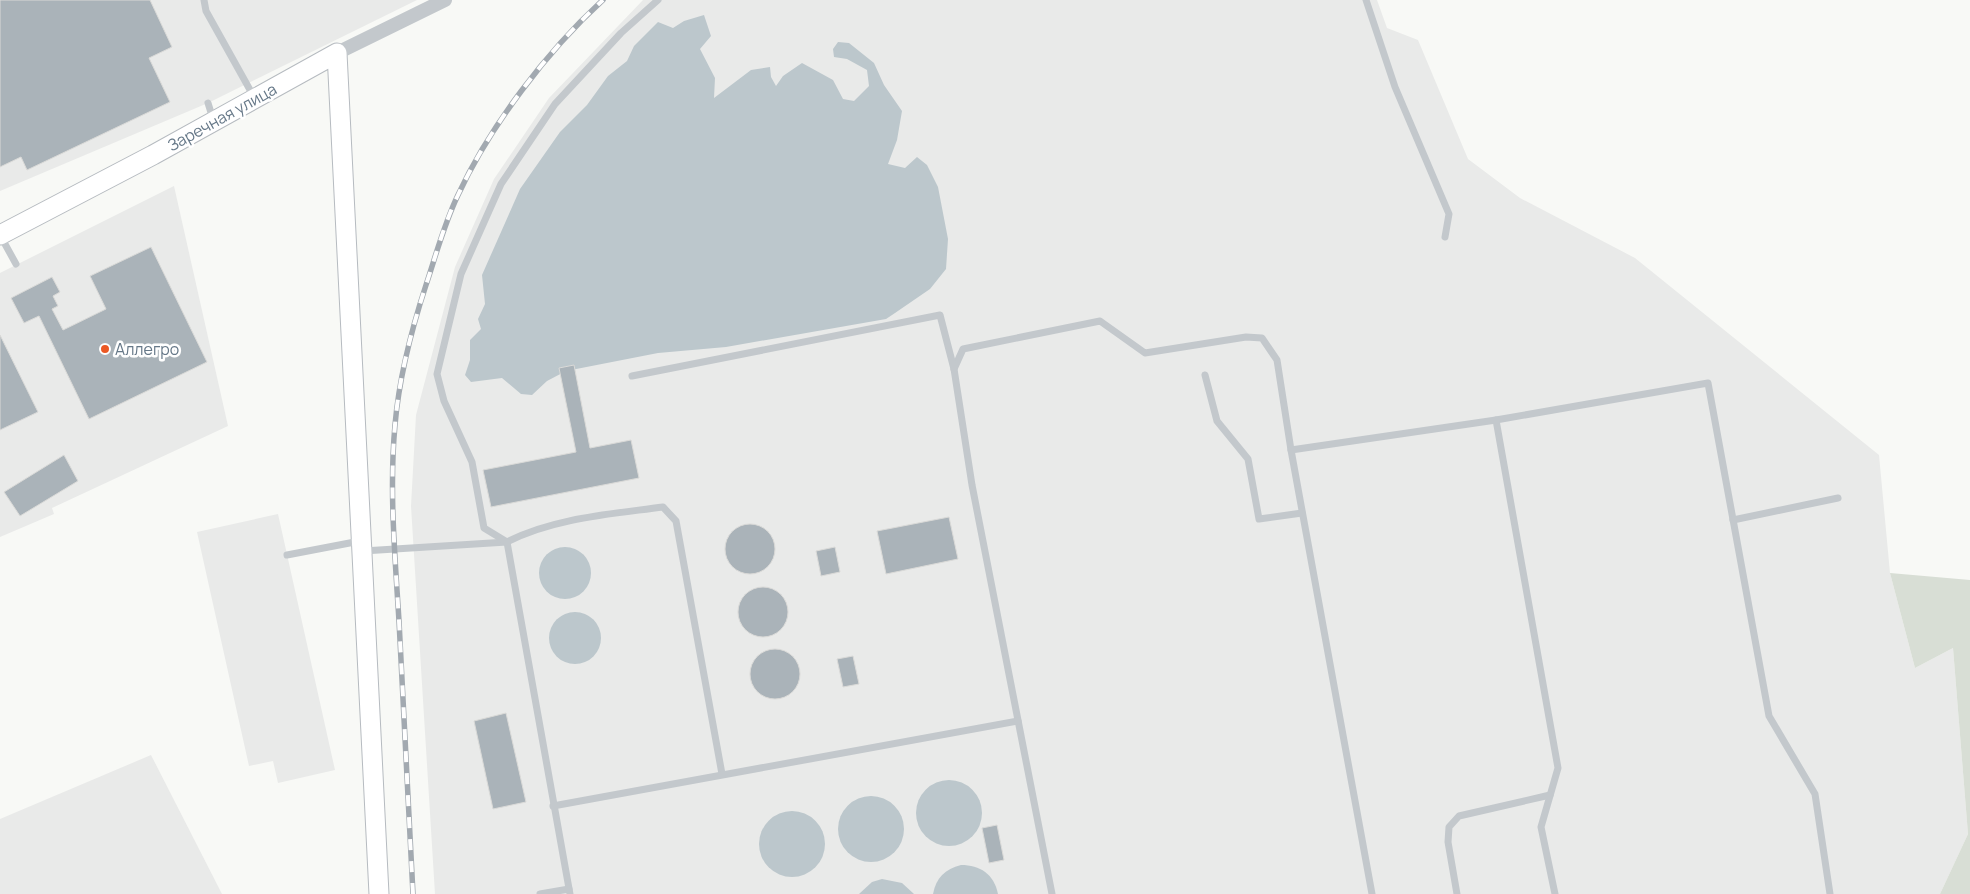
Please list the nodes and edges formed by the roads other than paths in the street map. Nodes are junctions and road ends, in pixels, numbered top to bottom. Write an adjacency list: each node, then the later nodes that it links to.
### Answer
1 (204, 0): 6 (lane)
2 (445, 0): 5 (street, Заречная улица)
3 (658, 0): 20 (lane)
4 (1366, 0): 10 (lane)
5 (337, 53): 6 (street, Заречная улица); 21 (street)
6 (255, 99): 8 (street, Заречная улица)
7 (208, 103): 8 (lane)
8 (214, 122): 9 (street, Заречная улица)
9 (0, 235): 11 (lane)
10 (1445, 237)
11 (16, 264)
12 (954, 369): 14 (lane); 16 (lane); 23 (lane)
13 (1205, 374): 18 (lane)
14 (632, 376)
15 (1496, 420): 16 (lane); 19 (lane); 25 (lane)
16 (1290, 450): 18 (lane)
17 (1838, 498): 19 (lane)
18 (1302, 513): 31 (lane)
19 (1733, 520): 34 (lane)
20 (507, 542): 21 (lane); 24 (lane); 26 (lane)
21 (361, 546): 22 (lane); 28 (street)
22 (287, 555)
23 (1018, 720): 24 (lane); 30 (lane)
24 (722, 774): 26 (lane)
25 (1550, 795): 32 (lane); 33 (lane)
26 (553, 806): 27 (lane)
27 (570, 891): 29 (lane)
28 (379, 894)
29 (540, 894)
30 (1052, 894)
31 (1372, 894)
32 (1457, 894)
33 (1555, 894)
34 (1830, 894)

